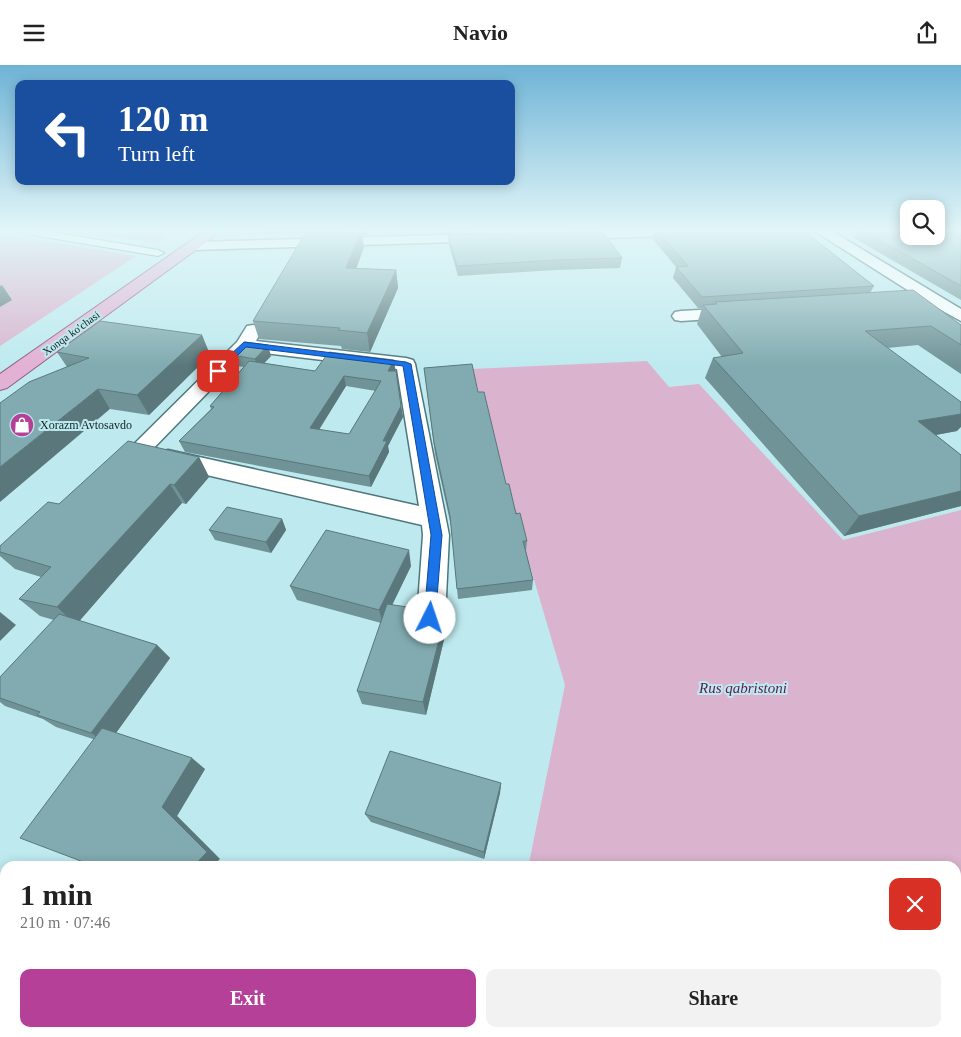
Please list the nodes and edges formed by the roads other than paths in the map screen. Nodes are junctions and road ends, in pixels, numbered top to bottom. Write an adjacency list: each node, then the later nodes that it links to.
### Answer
1 (126, 275): 5 (main road, Xonqa ko'chasi)
2 (143, 275): 12 (main road, Xonqa ko'chasi)
3 (895, 275): 4 (street)
4 (935, 300): 6 (street); 10 (street)
5 (87, 302)
6 (876, 304)
7 (750, 312): 9 (street)
8 (263, 313): 11 (street)
9 (681, 316)
10 (961, 316)
11 (244, 345): 13 (street); 13 (street)
12 (0, 384)
13 (433, 518): 14 (street)
14 (430, 618)

